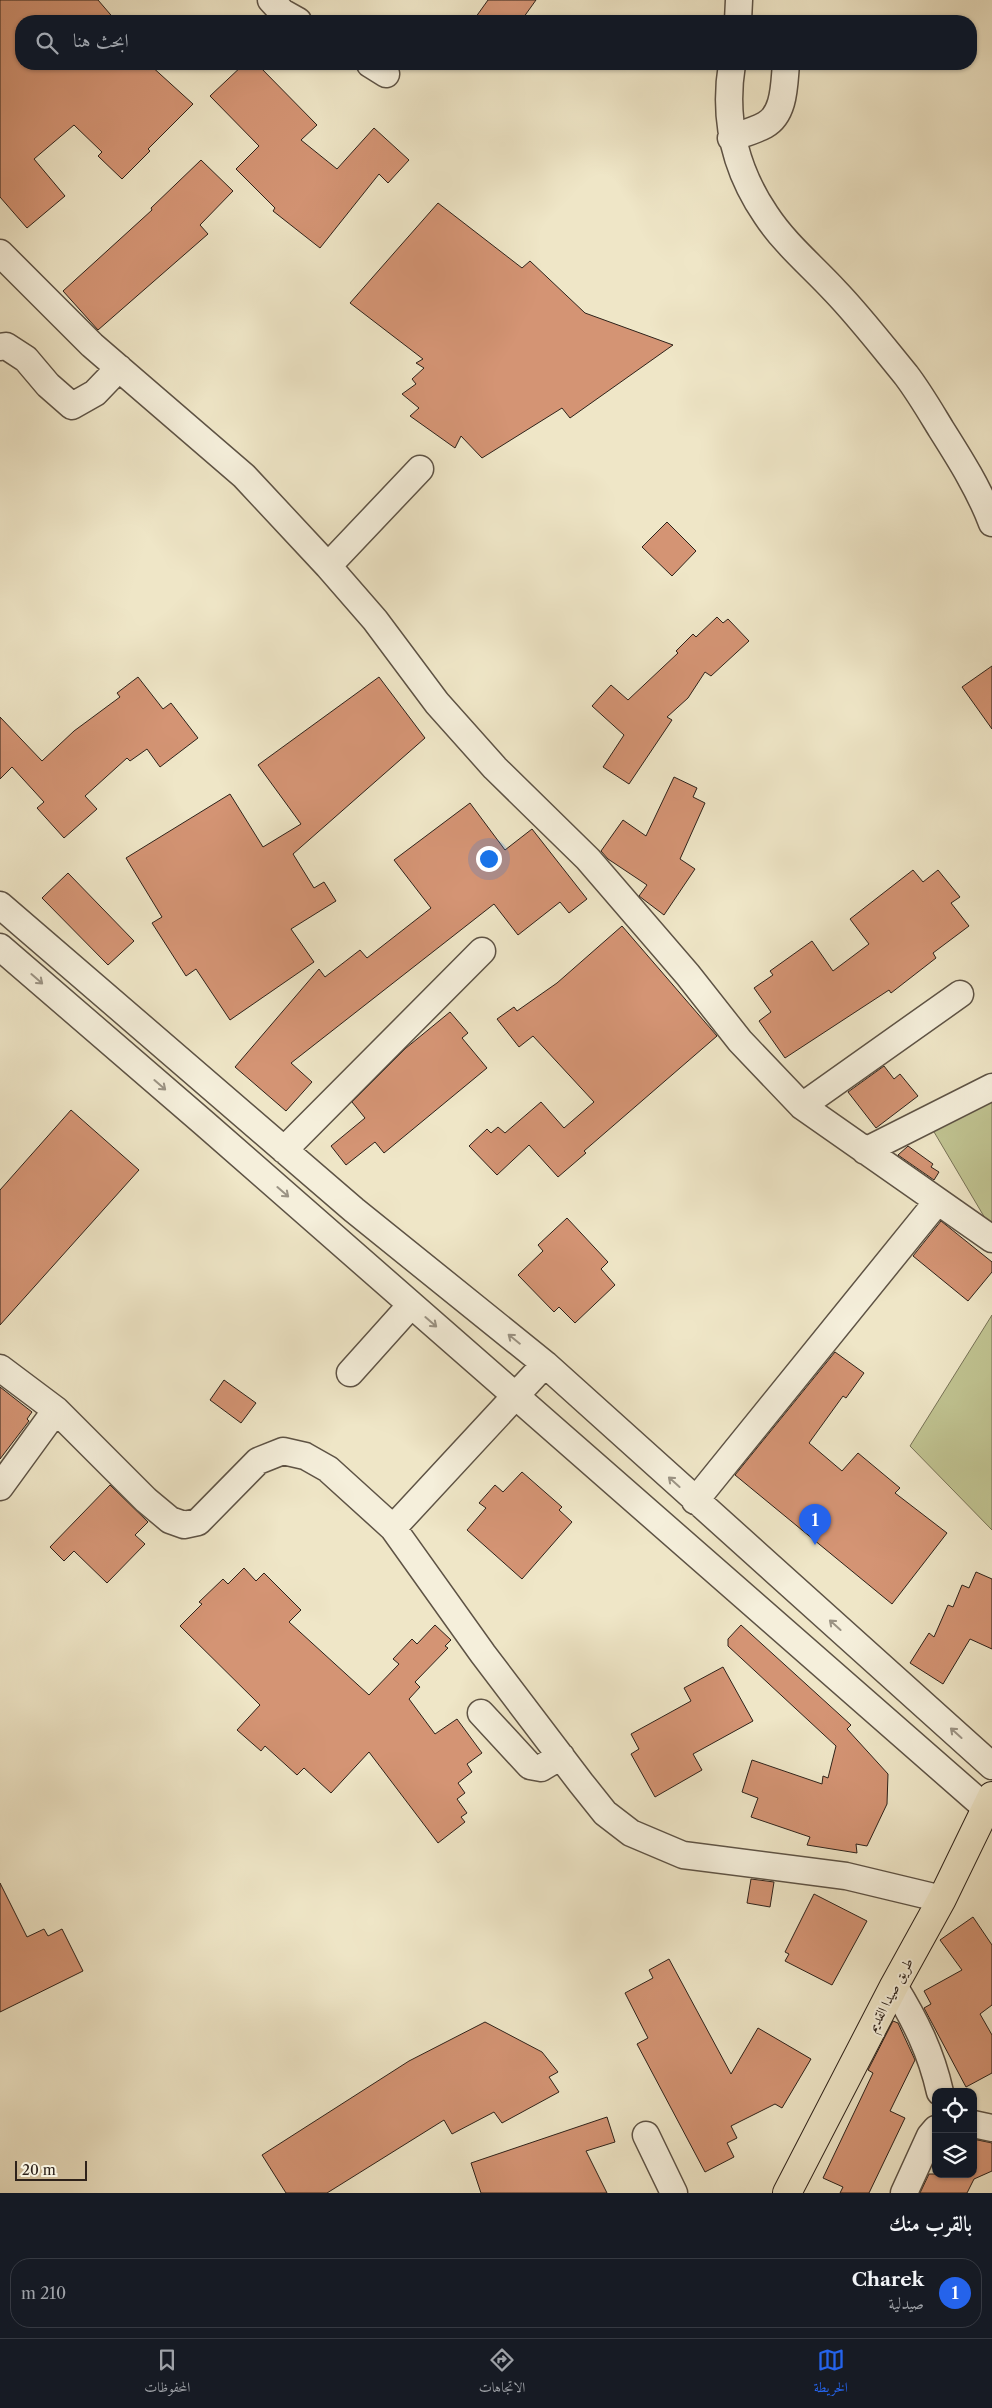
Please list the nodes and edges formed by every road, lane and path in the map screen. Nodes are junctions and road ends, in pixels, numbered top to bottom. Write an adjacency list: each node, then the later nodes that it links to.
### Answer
1 (271, 0): 3 (street)
2 (739, 0): 4 (street)
3 (287, 15)
4 (738, 15)
5 (731, 70): 7 (street)
6 (785, 70): 7 (street)
7 (731, 138): 12 (street)
8 (0, 253): 10 (street)
9 (0, 347): 10 (street)
10 (119, 368): 13 (street)
11 (420, 469): 13 (street)
12 (992, 523)
13 (328, 566): 19 (street)
14 (0, 905): 20 (street)
15 (0, 947): 24 (street, one-way to 24)
16 (482, 951): 20 (street)
17 (960, 994): 19 (street)
18 (992, 1087): 21 (street)
19 (802, 1106): 21 (street)
20 (284, 1150): 25 (street, one-way to 20)
21 (865, 1151): 22 (street)
22 (937, 1202): 23 (street); 31 (street)
23 (992, 1239)
24 (411, 1305): 27 (street); 28 (street, one-way to 28)
25 (545, 1364): 28 (street); 31 (street, one-way to 25)
26 (0, 1368): 29 (street)
27 (350, 1373)
28 (516, 1397): 32 (street); 36 (street)
29 (56, 1410): 30 (street); 32 (street)
30 (0, 1487)
31 (695, 1501): 35 (street, one-way to 31)
32 (392, 1528): 34 (street)
33 (480, 1714): 34 (street)
34 (561, 1756): 37 (street)
35 (992, 1766)
36 (989, 1802): 37 (highway, طريق صيدا القديم)
37 (942, 1899): 38 (highway, طريق صيدا القديم)
38 (894, 1986): 39 (street); 45 (highway, طريق صيدا القديم)
39 (939, 2088)
40 (977, 2125): 41 (street)
41 (992, 2128)
42 (933, 2133): 46 (street)
43 (646, 2135): 44 (street)
44 (674, 2193)
45 (787, 2193)
46 (904, 2193)

